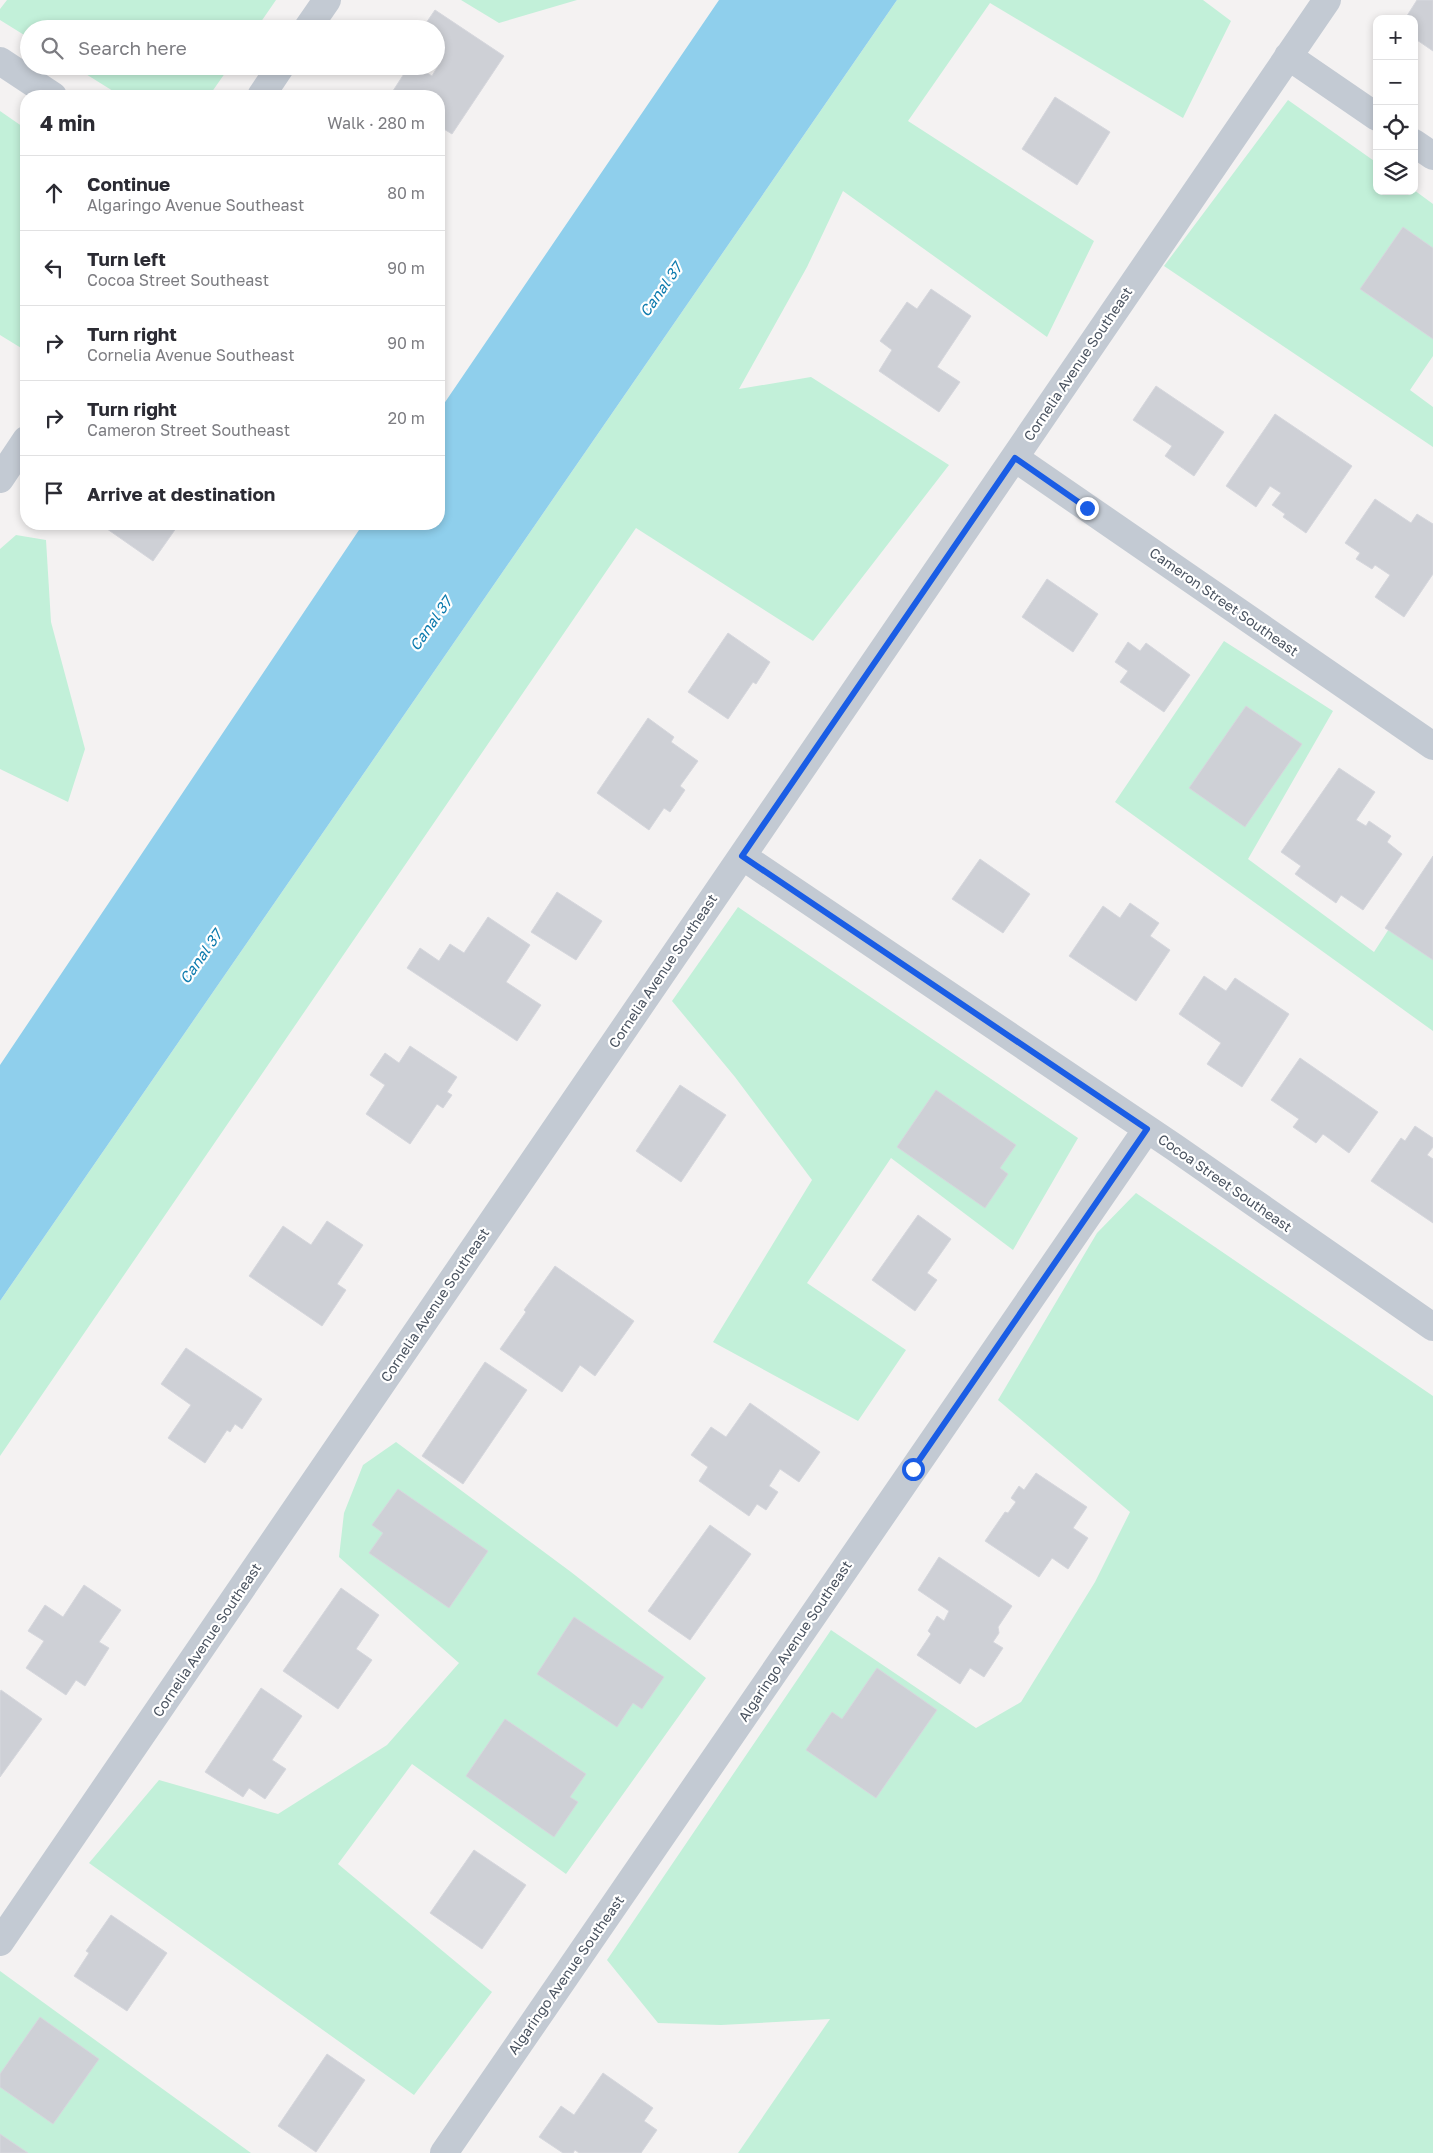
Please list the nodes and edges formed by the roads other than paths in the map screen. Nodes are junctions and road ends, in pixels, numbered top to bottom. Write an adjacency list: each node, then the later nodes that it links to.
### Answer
1 (327, 0): 3 (street)
2 (1327, 0): 4 (street, Cornelia Avenue Southeast)
3 (313, 20)
4 (1288, 56): 11 (street); 15 (street, Cornelia Avenue Southeast)
5 (0, 61): 6 (street)
6 (20, 74)
7 (22, 75): 9 (street)
8 (275, 75): 10 (street)
9 (45, 90)
10 (265, 90)
11 (1373, 114)
12 (1418, 146): 13 (street)
13 (1433, 156)
14 (20, 449): 16 (street)
15 (1015, 458): 17 (street, Cameron Street Southeast); 18 (street, Cornelia Avenue Southeast)
16 (0, 479)
17 (1433, 746)
18 (742, 856): 19 (street, Cocoa Street Southeast); 21 (street, Cornelia Avenue Southeast)
19 (1147, 1129): 20 (street, Cocoa Street Southeast); 22 (street, Algaringo Avenue Southeast)
20 (1433, 1328)
21 (0, 1942)
22 (444, 2153)

